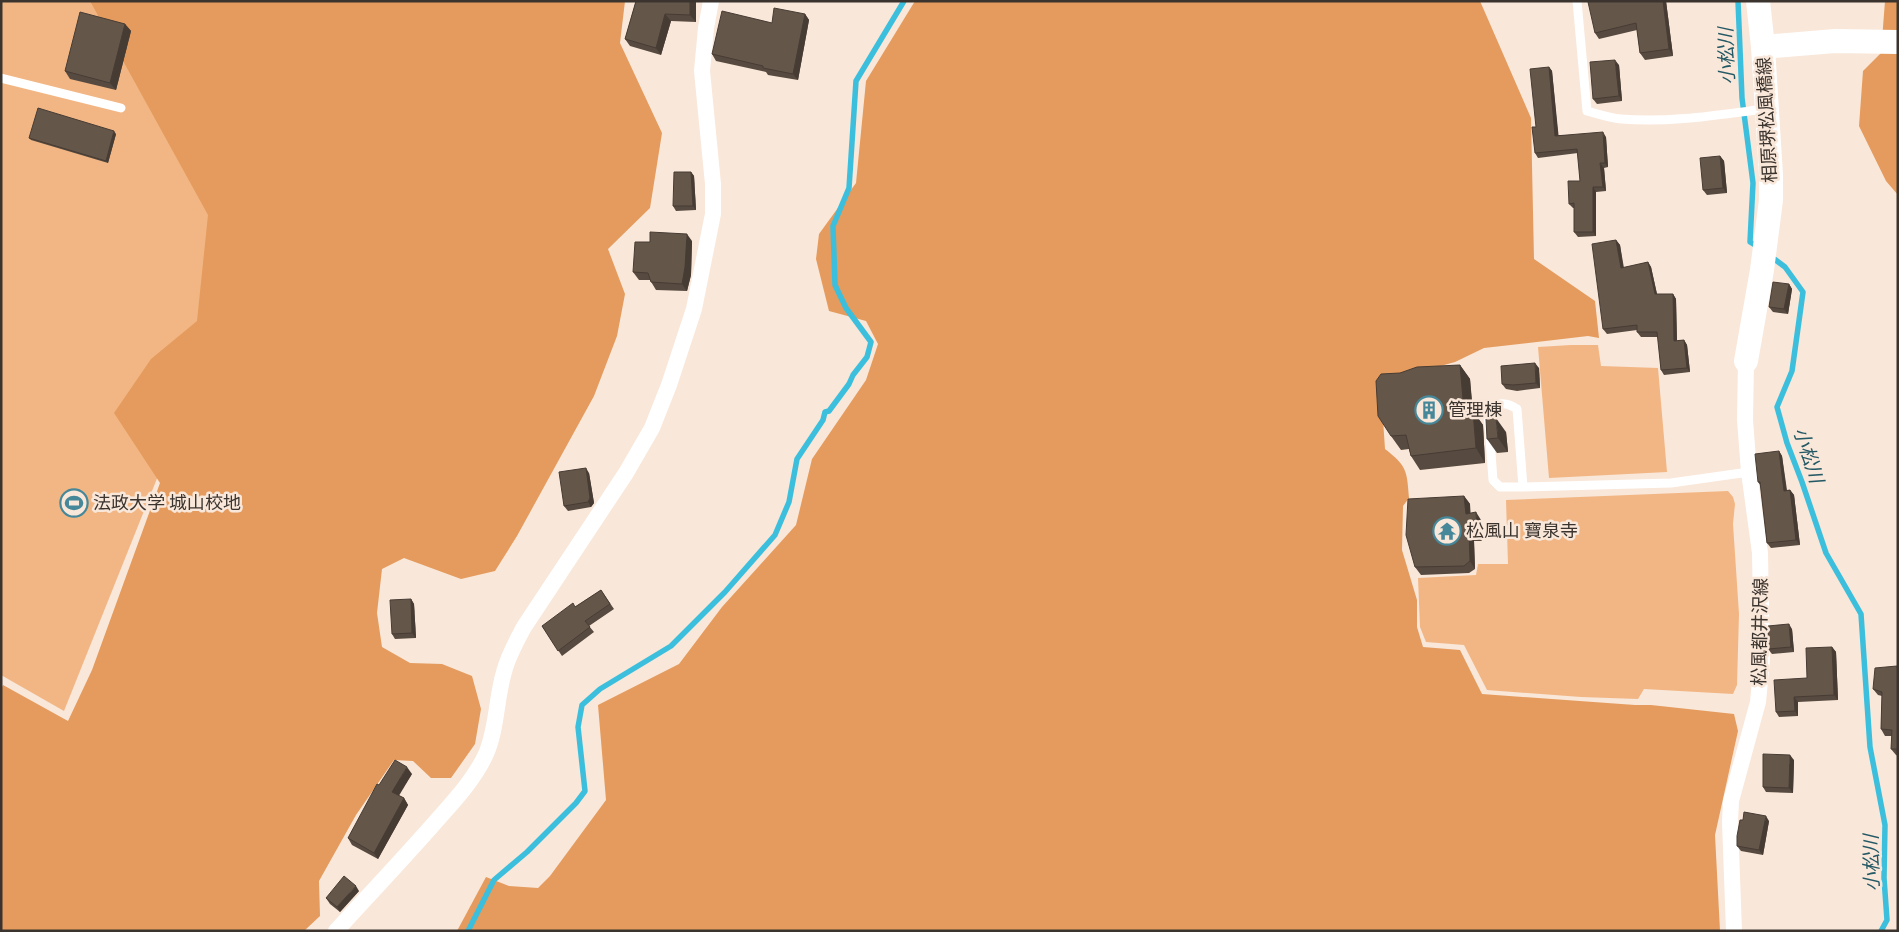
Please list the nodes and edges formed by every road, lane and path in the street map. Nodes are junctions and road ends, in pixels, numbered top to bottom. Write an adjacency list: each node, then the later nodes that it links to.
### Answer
1 (711, 1): 12 (street)
2 (1577, 1): 8 (lane)
3 (1758, 1): 5 (street, 相原堺松風橋線)
4 (1898, 42): 5 (street)
5 (1763, 47): 8 (street, 相原堺松風橋線)
6 (1, 78): 7 (lane)
7 (121, 108)
8 (1759, 109): 9 (street, 相原堺松風橋線)
9 (1746, 361): 10 (street, 松風都井沢線)
10 (1749, 472): 11 (lane); 13 (street, 松風都井沢線)
11 (1523, 487): 11 (lane)
12 (336, 931)
13 (1734, 931)

